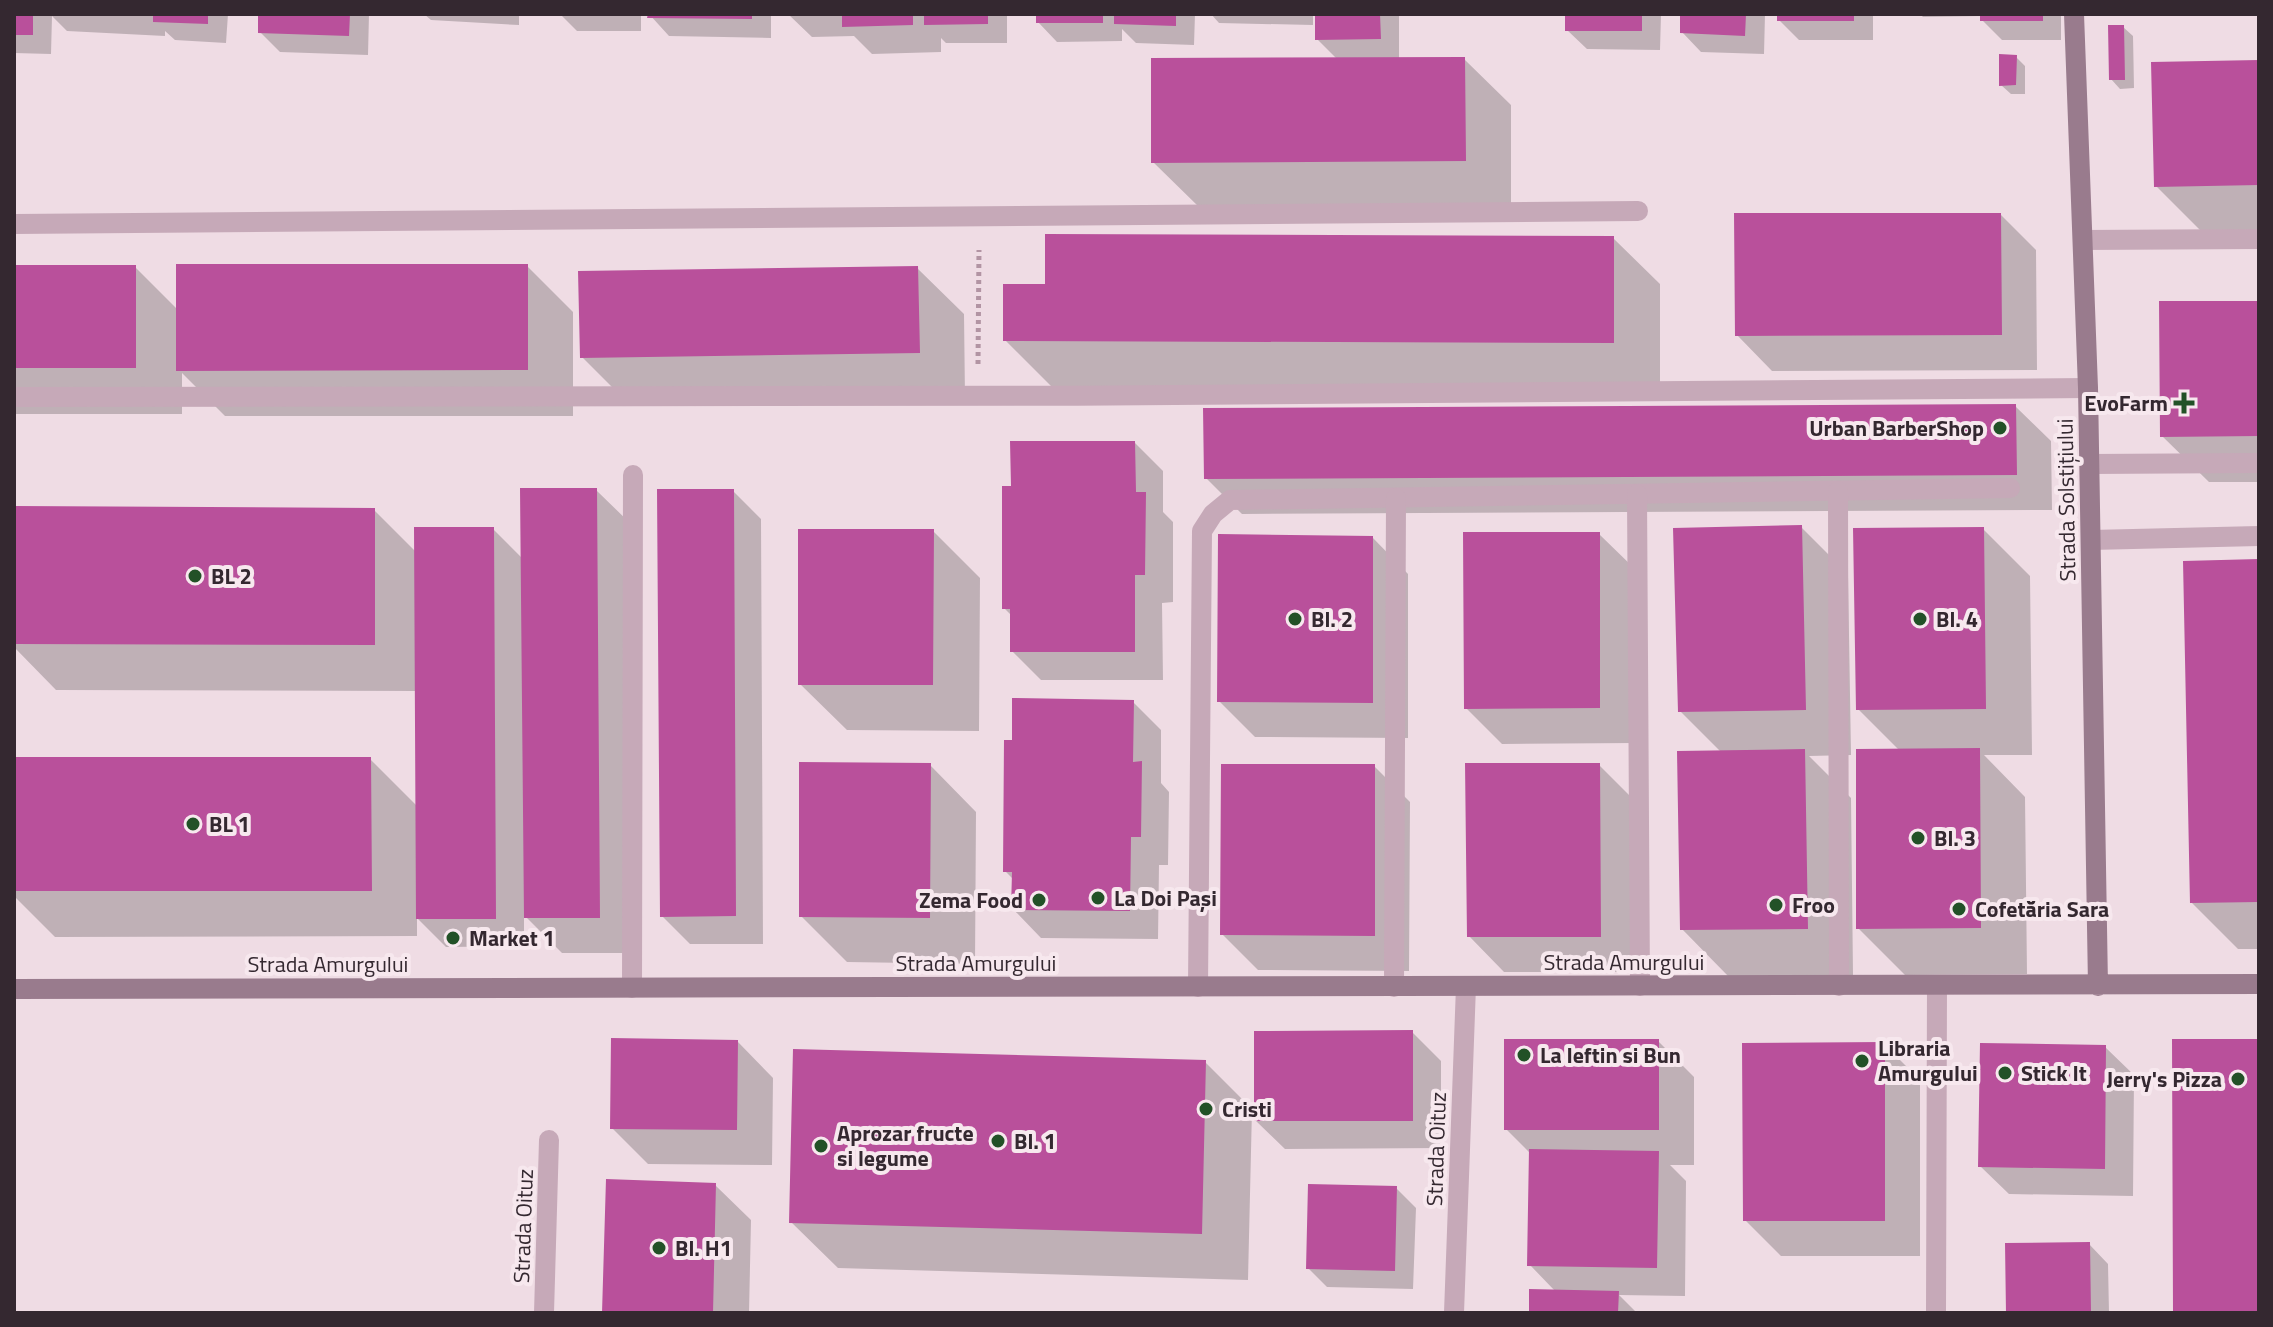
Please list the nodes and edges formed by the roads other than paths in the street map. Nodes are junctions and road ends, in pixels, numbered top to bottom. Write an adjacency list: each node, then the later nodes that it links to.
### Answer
1 (2074, 14): 5 (street, Strada Solstițiului)
2 (1638, 211): 3 (street)
3 (14, 224)
4 (2259, 239): 5 (street)
5 (2083, 240): 6 (street, Strada Solstițiului)
6 (2088, 388): 7 (street); 9 (street, Strada Solstițiului)
7 (14, 397)
8 (2259, 463): 9 (street)
9 (2090, 464): 16 (street, Strada Solstițiului)
10 (633, 475): 25 (street)
11 (2010, 488): 12 (street)
12 (1838, 491): 13 (street); 20 (street)
13 (1637, 494): 14 (street); 19 (street)
14 (1396, 498): 23 (street); 24 (street)
15 (2259, 536): 16 (street)
16 (2091, 540): 22 (street, Strada Solstițiului)
17 (2259, 984): 22 (street, Strada Amurgului)
18 (1466, 986): 19 (street, Strada Amurgului); 24 (street, Strada Amurgului); 29 (street, Strada Oituz)
19 (1640, 986): 20 (street, Strada Amurgului)
20 (1839, 986): 21 (street, Strada Amurgului)
21 (1937, 986): 22 (street, Strada Amurgului); 30 (street)
22 (2098, 986)
23 (1198, 987): 24 (street, Strada Amurgului); 25 (street, Strada Amurgului)
24 (1394, 987)
25 (632, 988): 26 (street, Strada Amurgului)
26 (14, 989)
27 (549, 1140): 28 (street, Strada Oituz)
28 (544, 1313)
29 (1454, 1313)
30 (1936, 1313)

